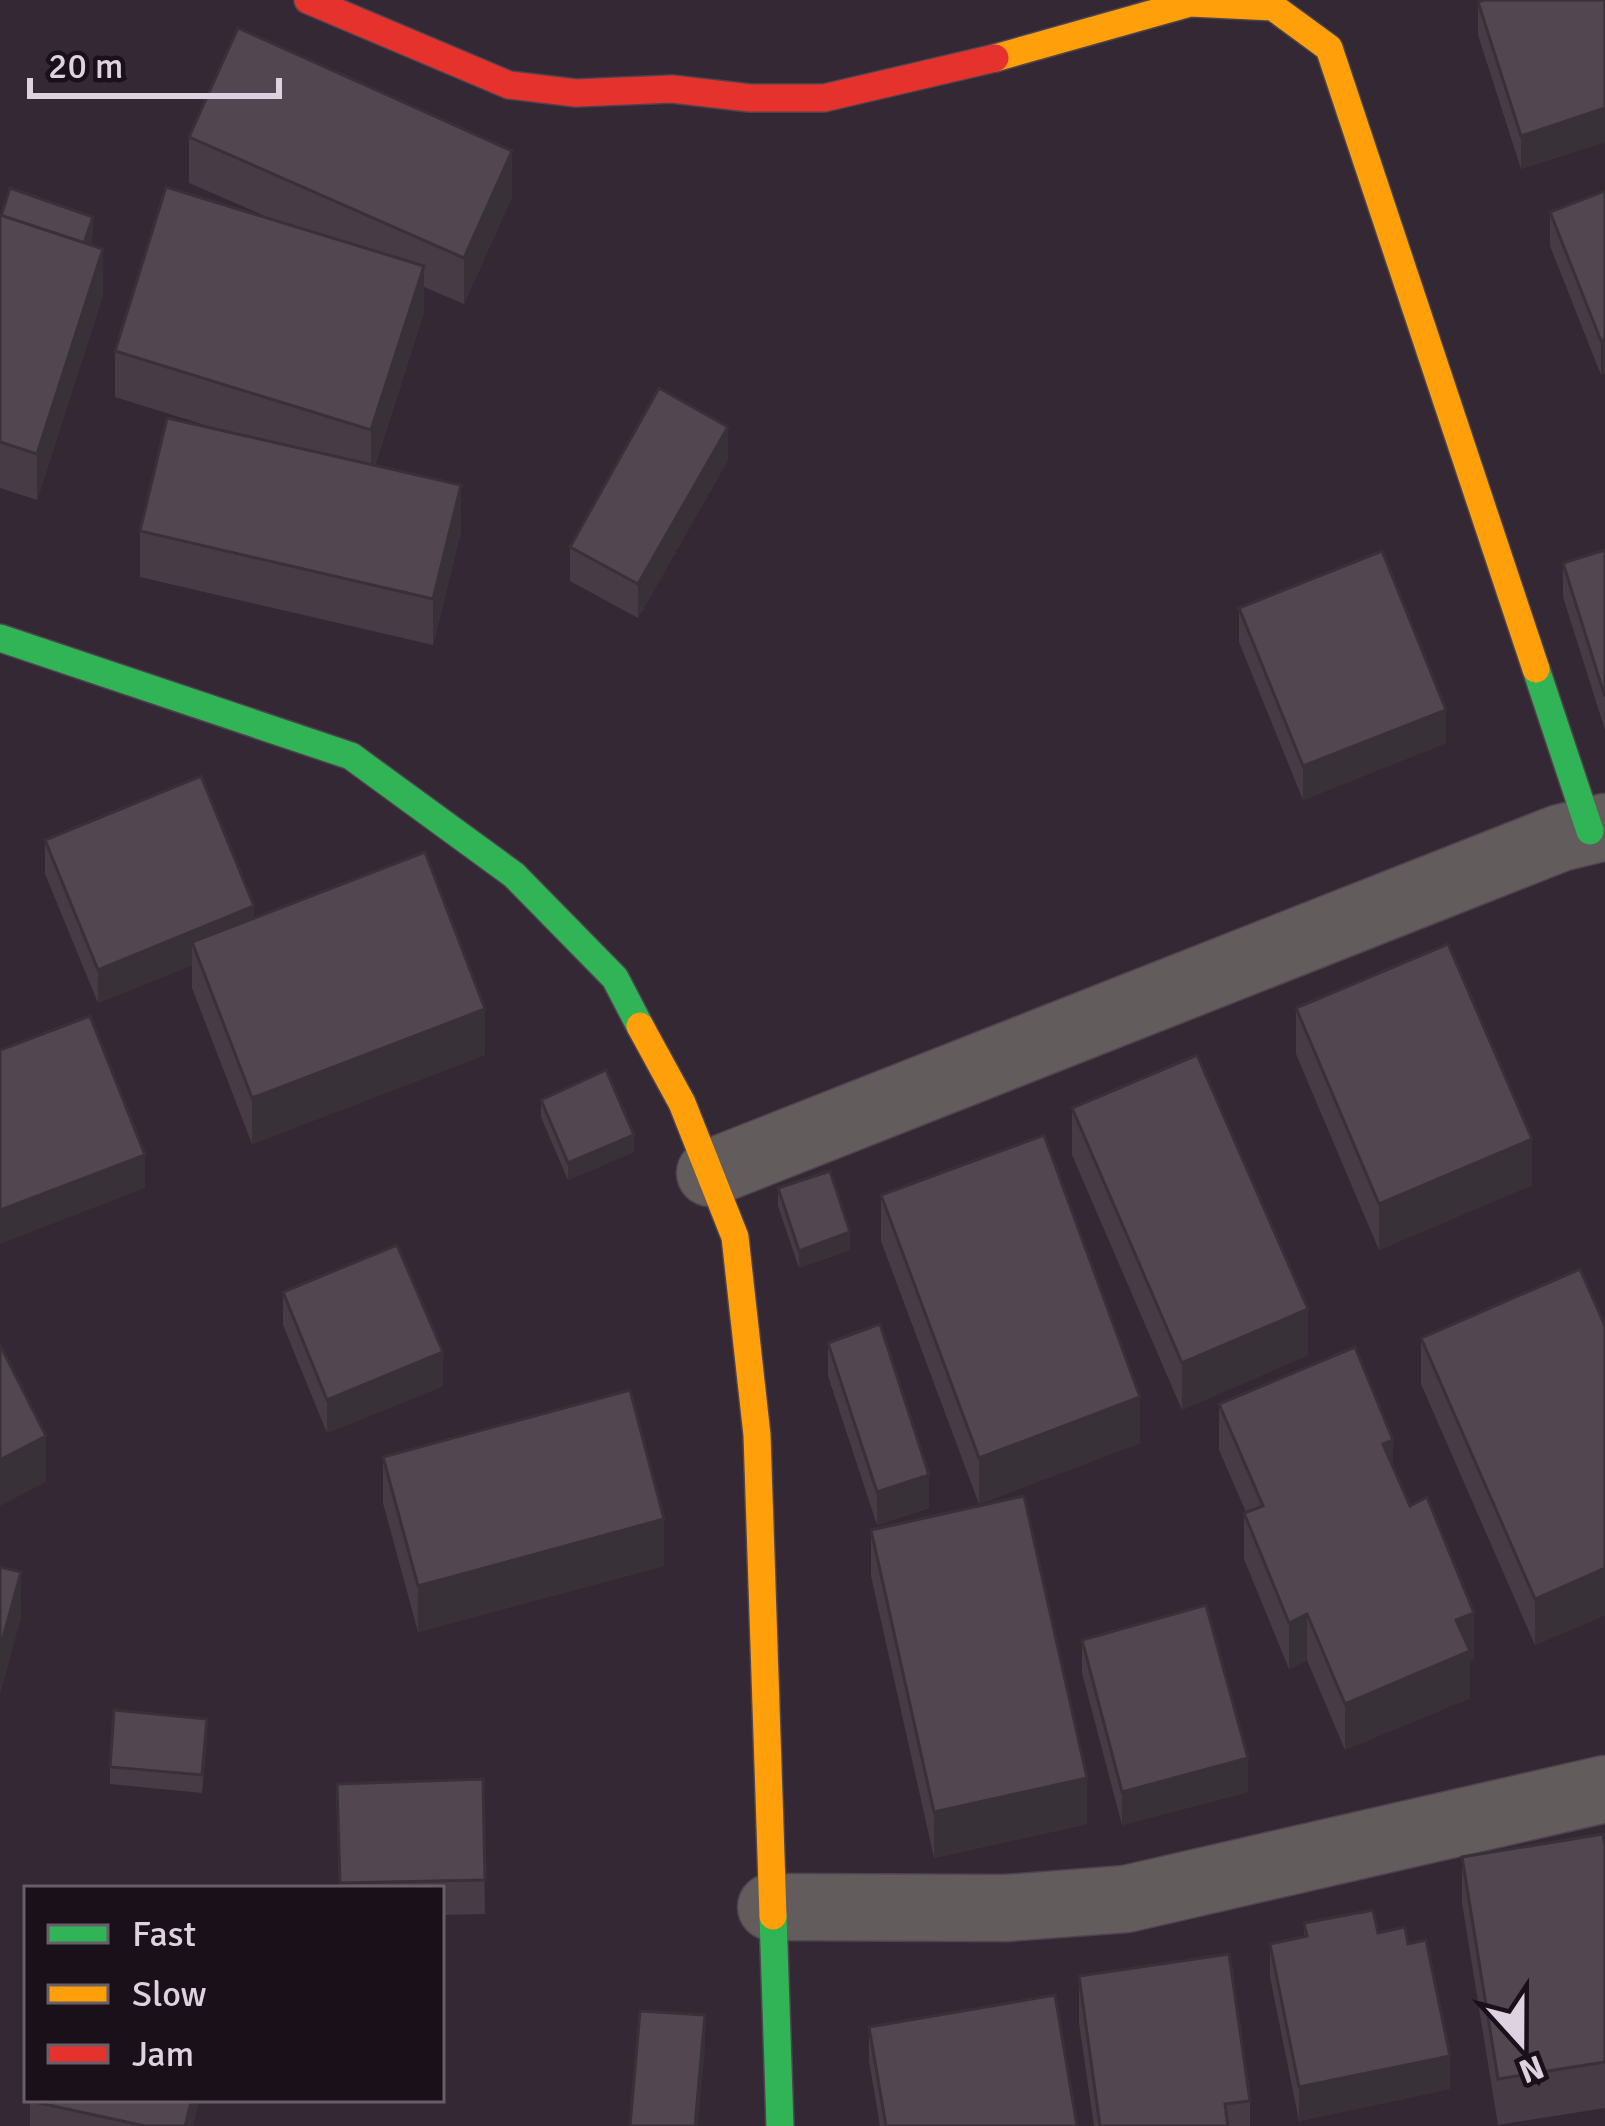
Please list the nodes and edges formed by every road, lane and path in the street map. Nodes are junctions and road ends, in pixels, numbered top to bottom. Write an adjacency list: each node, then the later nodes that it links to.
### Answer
1 (308, 0): 3 (street)
2 (0, 638): 4 (street)
3 (1597, 829): 4 (street)
4 (710, 1173): 6 (street)
5 (1605, 1789): 6 (street)
6 (771, 1907): 7 (street)
7 (780, 2126)

